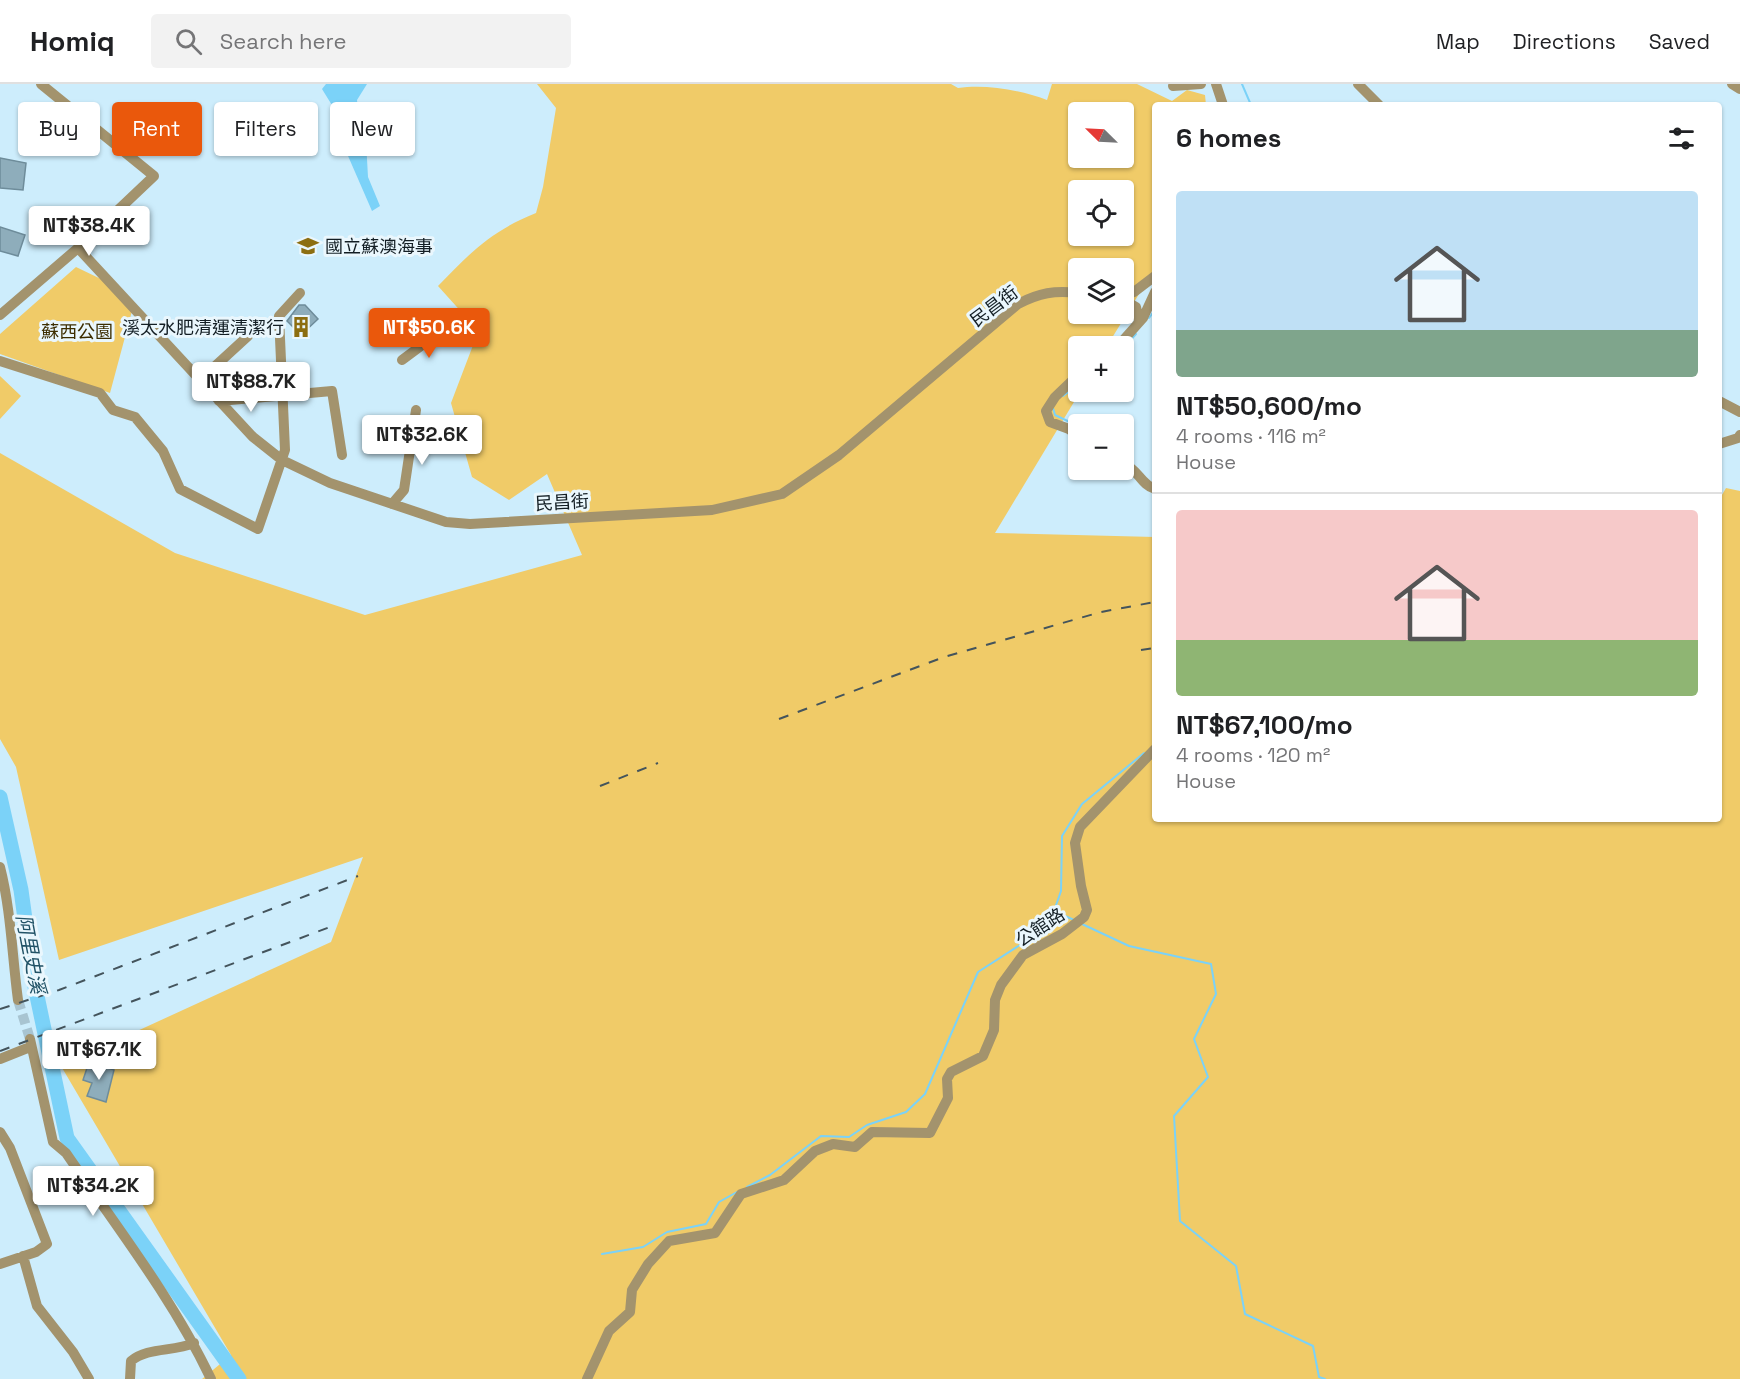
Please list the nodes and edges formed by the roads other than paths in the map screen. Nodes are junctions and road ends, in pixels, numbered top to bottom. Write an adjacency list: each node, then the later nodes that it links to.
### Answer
1 (41, 84): 10 (street)
2 (1201, 84): 6 (street)
3 (1216, 84): 8 (street)
4 (1358, 84): 9 (street)
5 (1732, 84): 7 (street)
6 (1173, 86)
7 (1740, 89)
8 (1222, 102)
9 (1376, 102)
10 (78, 249): 17 (street); 24 (street, 民昌街)
11 (1152, 278): 13 (street)
12 (1068, 292): 38 (street, 民昌街)
13 (1134, 292)
14 (300, 293): 26 (street)
15 (1152, 298): 18 (street)
16 (1134, 306): 18 (street)
17 (0, 315)
18 (1139, 321): 21 (street)
19 (441, 331): 22 (street)
20 (248, 336): 24 (street)
21 (1126, 336)
22 (402, 360)
23 (0, 361): 35 (street)
24 (200, 380): 27 (street, 民昌街)
25 (1068, 385): 31 (street)
26 (281, 396): 27 (street); 34 (street); 35 (street)
27 (219, 401): 35 (street, 民昌街)
28 (1722, 403): 30 (street)
29 (416, 410): 38 (street)
30 (1740, 412)
31 (1068, 429)
32 (1740, 435): 33 (street)
33 (1722, 443)
34 (342, 454)
35 (282, 460): 38 (street, 民昌街)
36 (1134, 471): 37 (street)
37 (1152, 488)
38 (392, 504)
39 (1152, 752): 50 (street, 公館路)
40 (0, 867): 41 (street)
41 (18, 1000)
42 (0, 1059): 46 (street)
43 (0, 1132): 44 (street)
44 (23, 1256): 45 (street); 47 (street)
45 (0, 1264)
46 (194, 1343): 48 (street); 49 (street)
47 (89, 1379)
48 (130, 1379)
49 (211, 1379)
50 (588, 1379)

